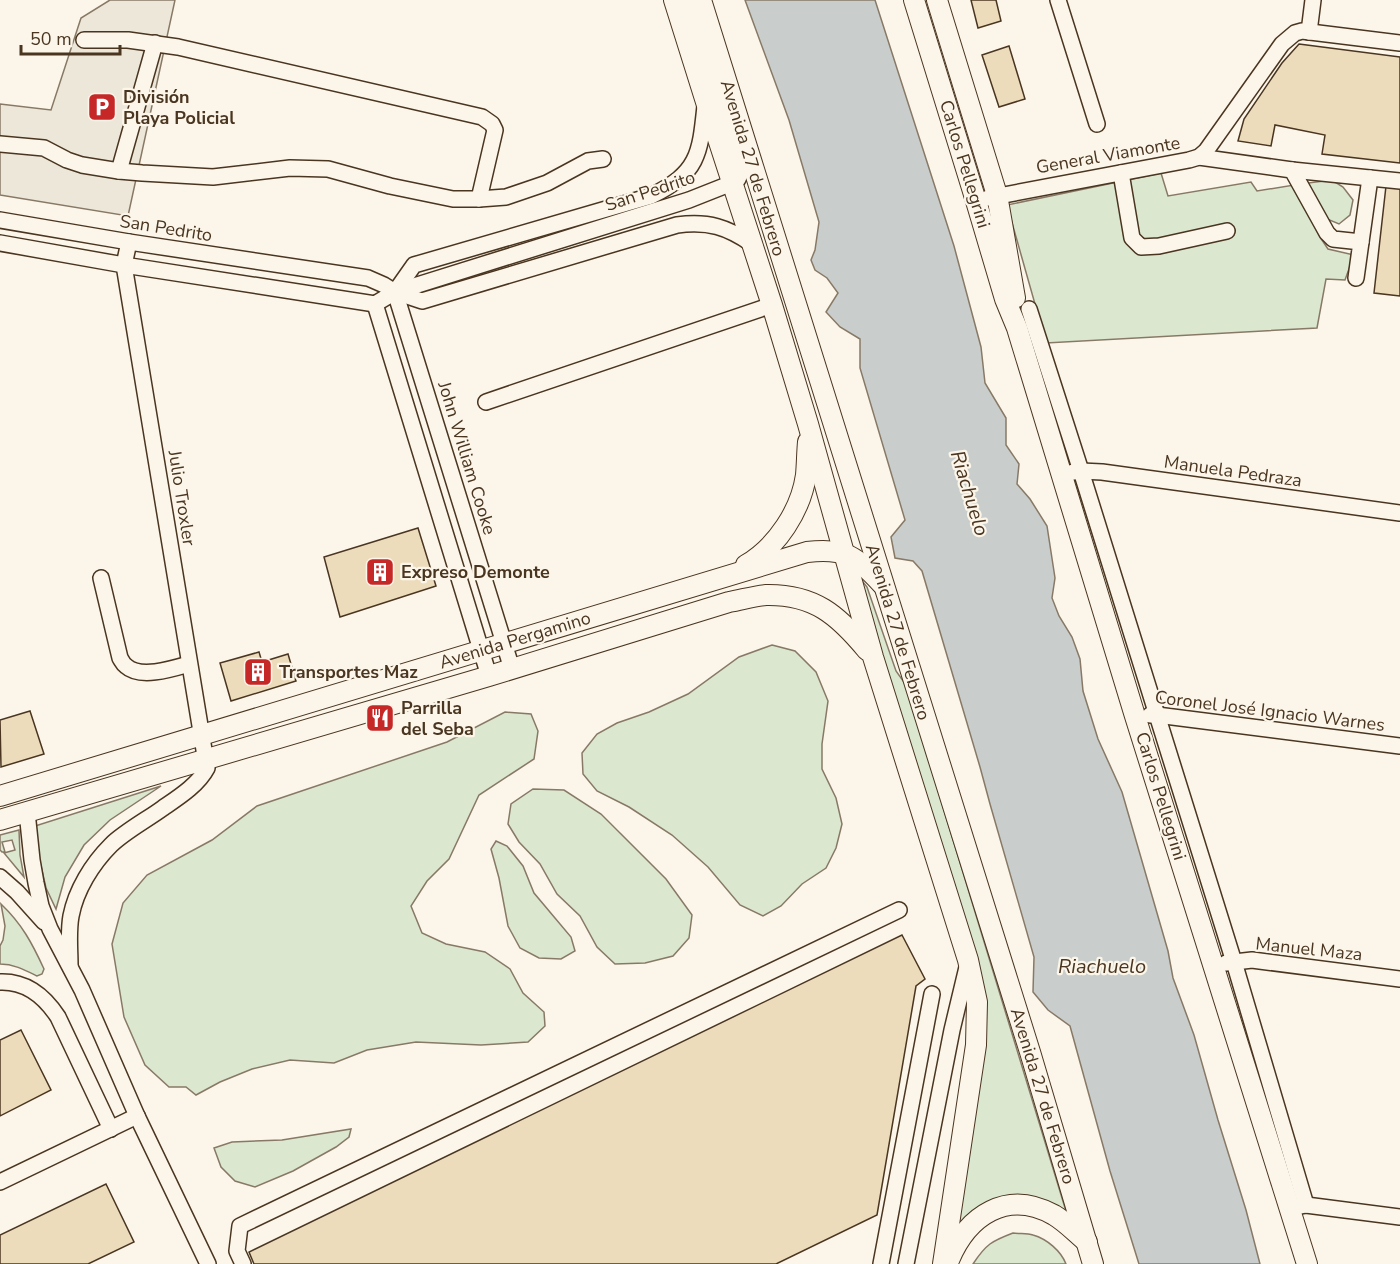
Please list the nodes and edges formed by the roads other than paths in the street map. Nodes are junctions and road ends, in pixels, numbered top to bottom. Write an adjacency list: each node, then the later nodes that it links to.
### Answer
1 (674, 0): 12 (main road, Avenida 27 de Febrero)
2 (688, 0): 22 (street)
3 (701, 0): 47 (main road, Avenida 27 de Febrero)
4 (914, 0): 25 (main road, Carlos Pellegrini)
5 (937, 0): 23 (main road, Carlos Pellegrini)
6 (1058, 0): 13 (street)
7 (1313, 0): 8 (street)
8 (1309, 32): 11 (street); 15 (street, General Viamonte)
9 (84, 40): 10 (street)
10 (155, 43): 18 (street); 24 (street)
11 (1400, 43)
12 (706, 102): 22 (main road, Avenida 27 de Febrero); 34 (street, San Pedrito)
13 (1097, 124)
14 (0, 144): 18 (street)
15 (1199, 157): 17 (street); 19 (street, General Viamonte)
16 (603, 159): 24 (street)
17 (1292, 170): 20 (street); 29 (street)
18 (119, 171): 24 (street)
19 (1121, 173): 23 (street, General Viamonte); 27 (street)
20 (1370, 178): 21 (street); 29 (street)
21 (1400, 181)
22 (732, 183): 31 (main road, Avenida 27 de Febrero); 34 (street, San Pedrito)
23 (996, 195): 25 (street, General Viamonte); 38 (main road, Carlos Pellegrini)
24 (479, 199)
25 (976, 201): 38 (main road, Carlos Pellegrini)
26 (0, 220): 28 (street, San Pedrito)
27 (1227, 231)
28 (129, 242): 32 (street, Julio Troxler); 34 (street, San Pedrito)
29 (1361, 242): 33 (street)
30 (0, 243): 32 (street)
31 (752, 244): 34 (street, San Pedrito); 36 (main road, Avenida 27 de Febrero)
32 (124, 265): 35 (street); 51 (street, Julio Troxler)
33 (1356, 278)
34 (395, 292): 35 (street, San Pedrito); 48 (street, John William Cooke)
35 (375, 304): 49 (street)
36 (772, 305): 39 (street); 40 (main road, Avenida 27 de Febrero)
37 (1029, 309): 41 (street, Carlos Pellegrini)
38 (1017, 328): 42 (main road, Carlos Pellegrini)
39 (486, 402)
40 (808, 424): 44 (main road, Avenida 27 de Febrero); 45 (main road)
41 (1082, 471): 42 (street, Manuela Pedraza); 43 (street, Manuela Pedraza); 54 (street, Carlos Pellegrini)
42 (1062, 474): 55 (main road, Carlos Pellegrini)
43 (1400, 513)
44 (843, 553): 45 (main road, Avenida Pergamino); 47 (main road, Avenida Pergamino); 50 (main road, Avenida 27 de Febrero)
45 (730, 575): 48 (main road, Avenida Pergamino)
46 (101, 578): 51 (street)
47 (884, 586): 78 (main road, Avenida 27 de Febrero)
48 (504, 643): 49 (main road, Avenida Pergamino); 52 (street, John William Cooke)
49 (481, 650): 53 (street); 56 (main road, Avenida Pergamino)
50 (873, 657): 52 (main road, Avenida Pergamino); 65 (main road, Avenida 27 de Febrero)
51 (189, 664): 56 (street, Julio Troxler)
52 (512, 669): 53 (main road, Avenida Pergamino)
53 (489, 676): 58 (main road, Avenida Pergamino)
54 (1157, 715): 55 (street, Coronel José Ignacio Warnes); 57 (street, Coronel José Ignacio Warnes); 66 (street, Carlos Pellegrini)
55 (1135, 716): 67 (main road, Carlos Pellegrini)
56 (201, 736): 58 (street, Julio Troxler); 59 (main road, Avenida Pergamino)
57 (1400, 746)
58 (205, 759): 60 (main road, Avenida Pergamino); 68 (street)
59 (0, 796)
60 (27, 812): 61 (main road, Avenida Pergamino); 64 (street)
61 (0, 820)
62 (0, 877): 64 (street)
63 (899, 910): 80 (street)
64 (50, 929): 68 (street)
65 (968, 960): 82 (street); 83 (main road, Avenida 27 de Febrero)
66 (1234, 962): 67 (street, Manuel Maza); 69 (street, Manuel Maza); 74 (street, Carlos Pellegrini)
67 (1214, 964): 74 (main road, Carlos Pellegrini)
68 (70, 966): 72 (street)
69 (1400, 979)
70 (0, 982): 73 (street)
71 (932, 994): 81 (street)
72 (137, 1116): 73 (street); 79 (street)
73 (111, 1129): 75 (street)
74 (1281, 1151): 76 (main road, Carlos Pellegrini)
75 (0, 1182)
76 (1298, 1207): 77 (street); 85 (main road, Carlos Pellegrini)
77 (1400, 1217)
78 (1087, 1242): 83 (main road); 84 (main road, Avenida 27 de Febrero)
79 (208, 1264)
80 (243, 1264)
81 (880, 1264)
82 (906, 1264)
83 (946, 1264)
84 (1093, 1264)
85 (1307, 1264)

